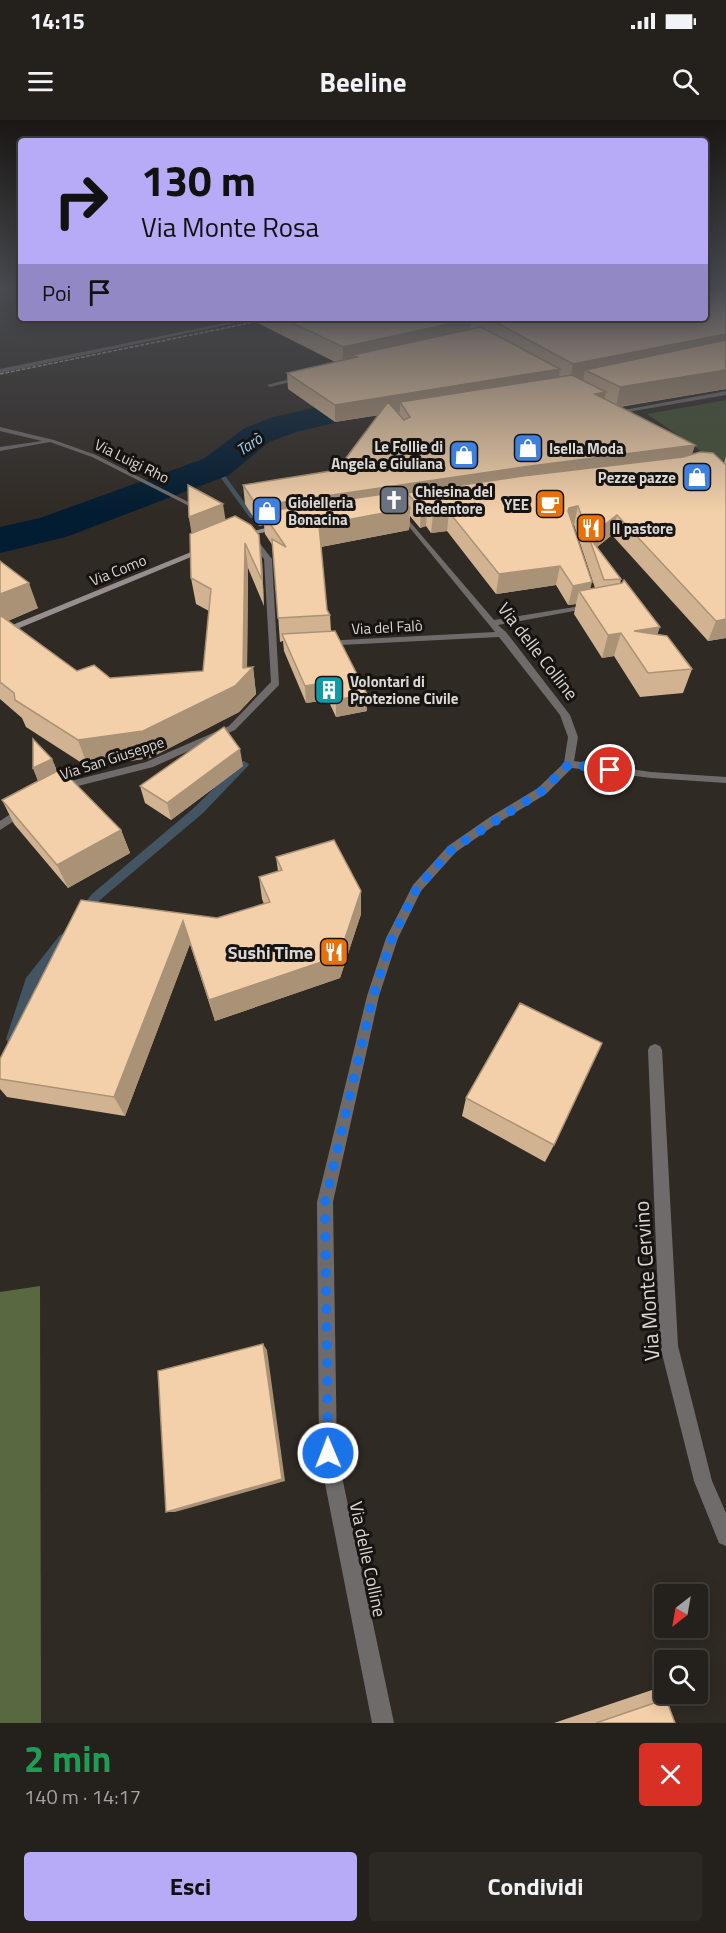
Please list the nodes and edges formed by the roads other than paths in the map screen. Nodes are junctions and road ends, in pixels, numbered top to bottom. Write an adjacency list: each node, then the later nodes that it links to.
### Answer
1 (40, 363): 2 (street)
2 (0, 371)
3 (304, 378): 4 (street)
4 (270, 386)
5 (726, 393): 7 (street)
6 (607, 407): 7 (street)
7 (616, 412): 8 (street)
8 (625, 417)
9 (0, 429): 10 (street, Via Luigi Rho)
10 (8, 431): 11 (street, Via Luigi Rho); 12 (street)
11 (52, 441): 12 (street); 15 (street, Via Luigi Rho)
12 (11, 447): 13 (street)
13 (0, 449)
14 (396, 508): 22 (street, Via delle Colline)
15 (215, 517)
16 (293, 525): 18 (street)
17 (237, 527): 18 (street)
18 (247, 532): 19 (street); 26 (street, Via San Giuseppe)
19 (236, 537)
20 (215, 546): 23 (street, Via Como)
21 (591, 594): 22 (street, Via del Falò)
22 (498, 628): 24 (street, Via del Falò); 27 (street, Via delle Colline)
23 (0, 633)
24 (319, 644)
25 (285, 646): 26 (street)
26 (273, 647): 29 (street, Via San Giuseppe)
27 (569, 764): 28 (street); 32 (street, Via delle Colline)
28 (726, 780)
29 (0, 826)
30 (655, 1050): 31 (street, Via Monte Cervino)
31 (726, 1536)
32 (383, 1723)

